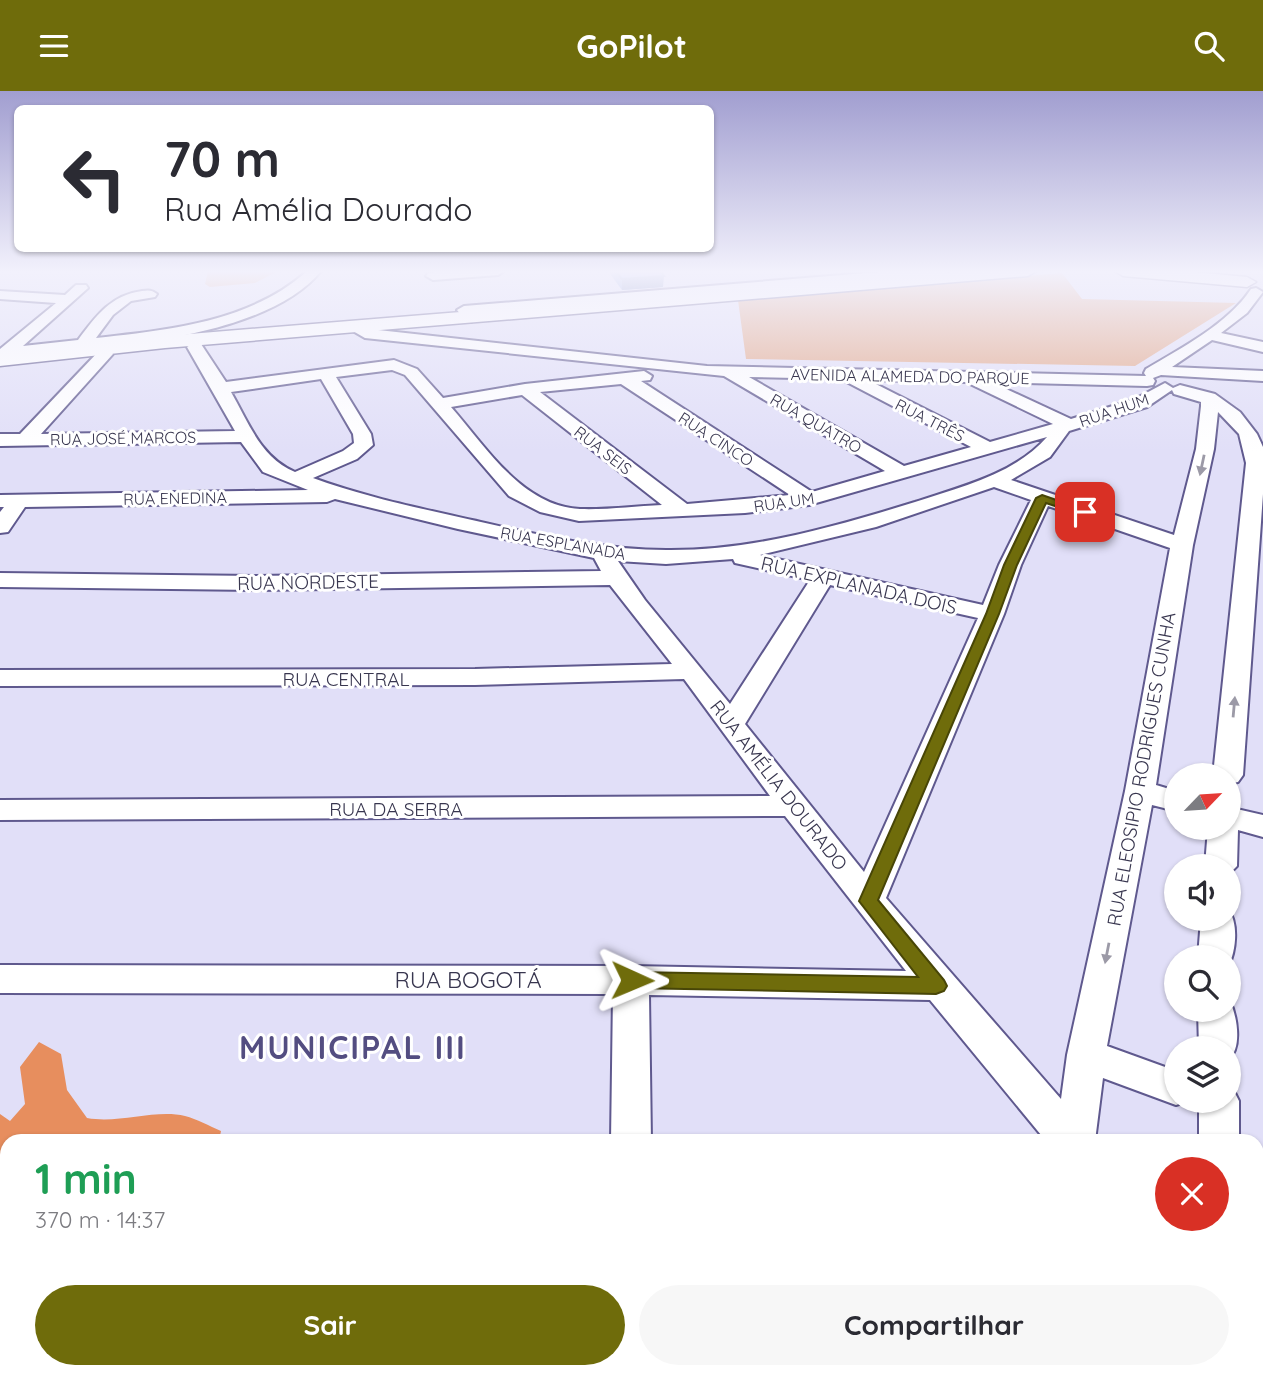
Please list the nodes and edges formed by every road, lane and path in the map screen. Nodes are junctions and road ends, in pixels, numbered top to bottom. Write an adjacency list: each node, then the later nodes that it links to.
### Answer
1 (32, 331): 15 (street)
2 (93, 331): 12 (street)
3 (107, 331): 12 (street)
4 (186, 331): 11 (street)
5 (208, 331): 11 (street)
6 (309, 331): 11 (main road)
7 (328, 331): 15 (main road)
8 (395, 331): 16 (street, AVENIDA ALAMEDA DO PARQUE)
9 (1212, 331): 10 (street)
10 (1208, 335): 13 (street); 26 (street)
11 (194, 337): 14 (main road); 25 (street, RUA ESPLANADA)
12 (85, 342): 15 (street)
13 (1263, 348)
14 (105, 354): 15 (main road); 33 (street)
15 (1, 358)
16 (674, 364): 17 (street, AVENIDA ALAMEDA DO PARQUE); 18 (street, AVENIDA ALAMEDA DO PARQUE); 23 (street, AVENIDA ALAMEDA DO PARQUE)
17 (842, 371): 18 (street, AVENIDA ALAMEDA DO PARQUE); 20 (street, AVENIDA ALAMEDA DO PARQUE); 34 (street, RUA TRÊS)
18 (727, 372): 36 (street, RUA QUATRO)
19 (326, 373): 25 (street, RUA UM); 28 (street, RUA UM); 37 (street)
20 (962, 373): 21 (street, AVENIDA ALAMEDA DO PARQUE); 30 (street)
21 (1149, 376): 26 (street, AVENIDA ALAMEDA DO PARQUE); 26 (street)
22 (1263, 376): 26 (street, AVENIDA ALAMEDA DO PARQUE)
23 (624, 378): 27 (street, AVENIDA ALAMEDA DO PARQUE); 41 (street, RUA CINCO)
24 (1263, 384): 26 (street)
25 (221, 388): 31 (street, RUA ESPLANADA)
26 (1192, 388): 29 (street); 30 (street, RUA HUM); 35 (street); 45 (street, RUA ELEOSIPIO RODRIGUES CUNHA, one-way to 45)
27 (524, 389): 28 (street, AVENIDA ALAMEDA DO PARQUE); 43 (street, RUA SEIS)
28 (440, 404): 43 (street, RUA UM)
29 (1263, 418)
30 (1060, 433): 34 (street, RUA UM); 38 (street, RUA ESPLANADA)
31 (246, 436): 33 (street, RUA JOSÉ MARCOS); 37 (street, RUA ESPLANADA)
32 (0, 440): 33 (street, RUA JOSÉ MARCOS)
33 (25, 440)
34 (986, 448): 36 (street, RUA UM)
35 (1260, 462): 54 (street, one-way to 35)
36 (904, 474): 41 (street, RUA UM)
37 (296, 478): 39 (street, RUA ESPLANADA)
38 (995, 481): 40 (street); 46 (street, RUA ESPLANADA)
39 (351, 495): 42 (street, RUA ENEDINA); 47 (street, RUA ESPLANADA)
40 (1042, 498): 45 (street); 50 (street)
41 (809, 499): 43 (street, RUA UM)
42 (10, 501): 44 (street)
43 (682, 510)
44 (0, 527)
45 (1182, 545): 55 (street, RUA ELEOSIPIO RODRIGUES CUNHA)
46 (726, 554): 47 (street, RUA ESPLANADA); 48 (street, RUA EXPLANADA DOIS)
47 (609, 565): 49 (street, RUA NORDESTE); 51 (street, RUA AMÉLIA DOURADO)
48 (822, 578): 50 (street, RUA EXPLANADA DOIS); 53 (street)
49 (0, 580)
50 (992, 614): 61 (street)
51 (692, 671): 52 (street, RUA CENTRAL); 53 (street, RUA AMÉLIA DOURADO)
52 (0, 678)
53 (731, 724): 57 (street, RUA AMÉLIA DOURADO)
54 (1229, 763)
55 (1140, 790): 56 (street); 65 (street, RUA ELEOSIPIO RODRIGUES CUNHA, one-way to 65)
56 (1164, 797)
57 (793, 806): 58 (street, RUA DA SERRA); 61 (street, RUA AMÉLIA DOURADO)
58 (0, 810)
59 (1241, 820): 60 (street)
60 (1263, 826)
61 (868, 901): 64 (street, RUA AMÉLIA DOURADO)
62 (0, 979): 63 (street, RUA BOGOTÁ)
63 (632, 980): 64 (street, RUA BOGOTÁ); 67 (street)
64 (936, 986): 68 (street, RUA AMÉLIA DOURADO)
65 (1086, 1055): 66 (street); 69 (street, RUA ELEOSIPIO RODRIGUES CUNHA)
66 (1164, 1084)
67 (631, 1134)
68 (1067, 1134)
69 (1074, 1134)

